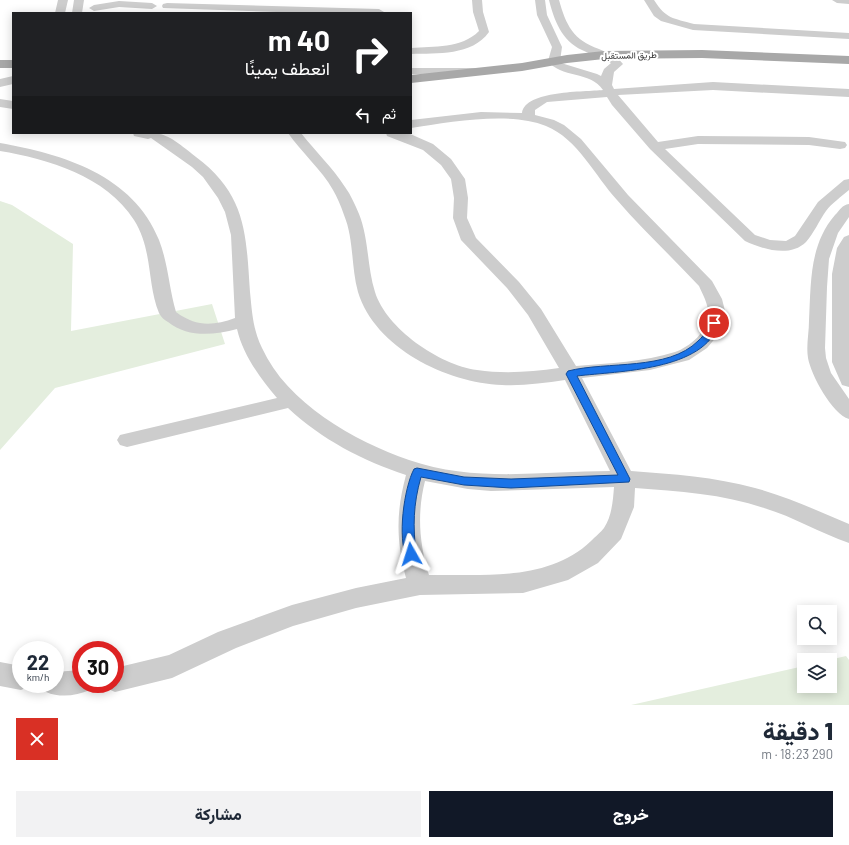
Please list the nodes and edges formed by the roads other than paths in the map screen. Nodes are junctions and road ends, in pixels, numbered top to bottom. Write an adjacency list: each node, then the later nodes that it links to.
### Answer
1 (63, 0): 15 (street)
2 (79, 0): 16 (street)
3 (108, 0): 10 (street)
4 (477, 0): 20 (street)
5 (540, 0): 19 (street)
6 (554, 0): 18 (street)
7 (649, 0): 17 (street)
8 (837, 0): 9 (street)
9 (849, 0)
10 (160, 5): 11 (street); 13 (street)
11 (92, 7)
12 (374, 7): 14 (street)
13 (302, 10): 14 (street)
14 (319, 10)
15 (60, 12)
16 (77, 12)
17 (849, 36)
18 (578, 44): 19 (street); 21 (street)
19 (557, 47): 24 (street)
20 (412, 51)
21 (604, 55): 22 (main road, طريق المستقبل); 24 (main road, طريق المستقبل); 25 (street)
22 (649, 58): 23 (main road, طريق المستقبل); 25 (main road, طريق المستقبل); 26 (main road, طريق المستقبل)
23 (849, 60)
24 (554, 61): 27 (main road, طريق المستقبل); 28 (street)
25 (617, 64): 28 (main road, طريق المستقبل); 36 (street)
26 (849, 66)
27 (522, 67): 30 (main road, طريق المستقبل); 31 (main road)
28 (575, 70): 31 (main road, طريق المستقبل); 36 (street)
29 (412, 71): 30 (street)
30 (481, 72): 32 (main road, طريق المستقبل)
31 (545, 72): 35 (main road, طريق المستقبل)
32 (412, 78)
33 (12, 80): 34 (street)
34 (0, 83)
35 (412, 86)
36 (608, 89): 37 (street); 40 (street); 46 (street)
37 (849, 93)
38 (0, 103): 39 (street)
39 (12, 105)
40 (528, 117): 41 (street); 52 (street)
41 (412, 124)
42 (152, 134): 51 (street)
43 (295, 134): 52 (street)
44 (396, 134): 52 (street)
45 (843, 140): 46 (street)
46 (655, 146): 48 (street)
47 (0, 147): 51 (street)
48 (849, 183)
49 (849, 208): 55 (street)
50 (849, 240): 53 (street)
51 (244, 322): 54 (street)
52 (571, 374): 58 (street)
53 (849, 381)
54 (291, 401): 56 (street); 57 (street)
55 (849, 412)
56 (127, 440)
57 (417, 472): 58 (street); 60 (street)
58 (625, 479): 59 (street); 60 (street)
59 (849, 534)
60 (420, 585): 63 (street)
61 (0, 674): 62 (street)
62 (12, 676)
63 (124, 678)

